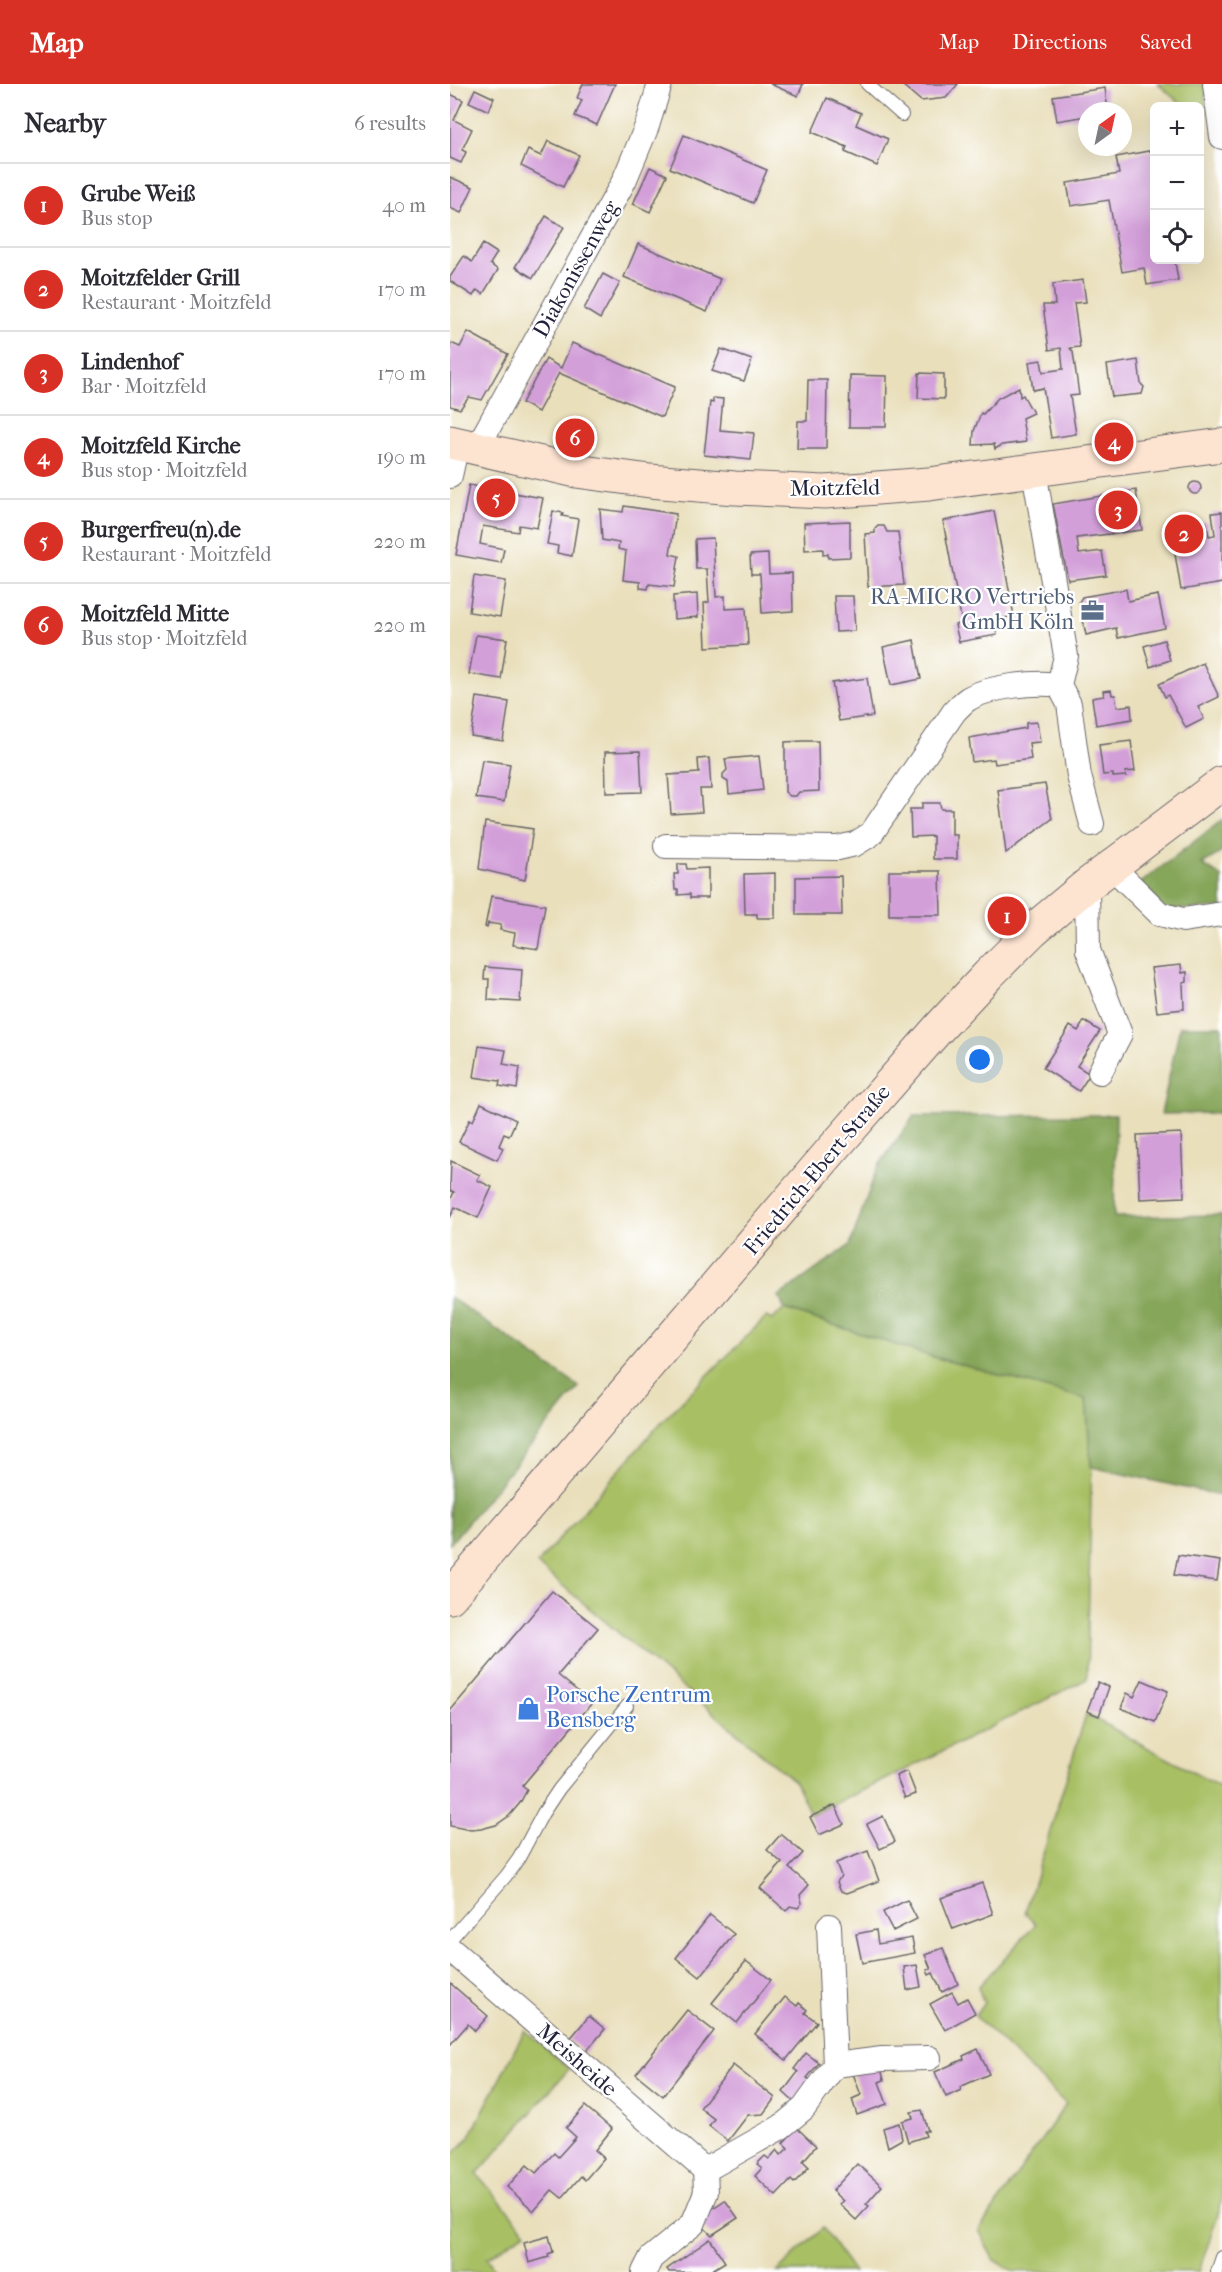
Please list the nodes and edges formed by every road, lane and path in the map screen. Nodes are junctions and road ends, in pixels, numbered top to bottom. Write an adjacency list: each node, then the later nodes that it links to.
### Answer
1 (660, 84): 6 (street, Diakonissenweg)
2 (867, 84): 4 (lane)
3 (1215, 84): 5 (street)
4 (902, 115)
5 (1222, 137)
6 (461, 444): 8 (main road, Moitzfeld); 9 (street, Diakonissenweg)
7 (1222, 445): 8 (main road, Moitzfeld)
8 (1034, 471): 10 (street)
9 (450, 476)
10 (1059, 685): 12 (street); 13 (street)
11 (1222, 783): 14 (main road, Friedrich-Ebert-Straße)
12 (1092, 824)
13 (666, 846)
14 (1099, 876): 15 (street); 16 (street); 17 (main road, Friedrich-Ebert-Straße)
15 (1222, 914)
16 (1100, 1072)
17 (450, 1597)
18 (627, 1706): 20 (lane)
19 (829, 1926): 23 (street)
20 (450, 1940)
21 (450, 1949): 24 (street, Meisheide)
22 (929, 2058): 23 (street)
23 (835, 2065): 24 (street)
24 (705, 2170): 26 (street)
25 (1222, 2257): 27 (lane)
26 (644, 2272)
27 (1217, 2272)

